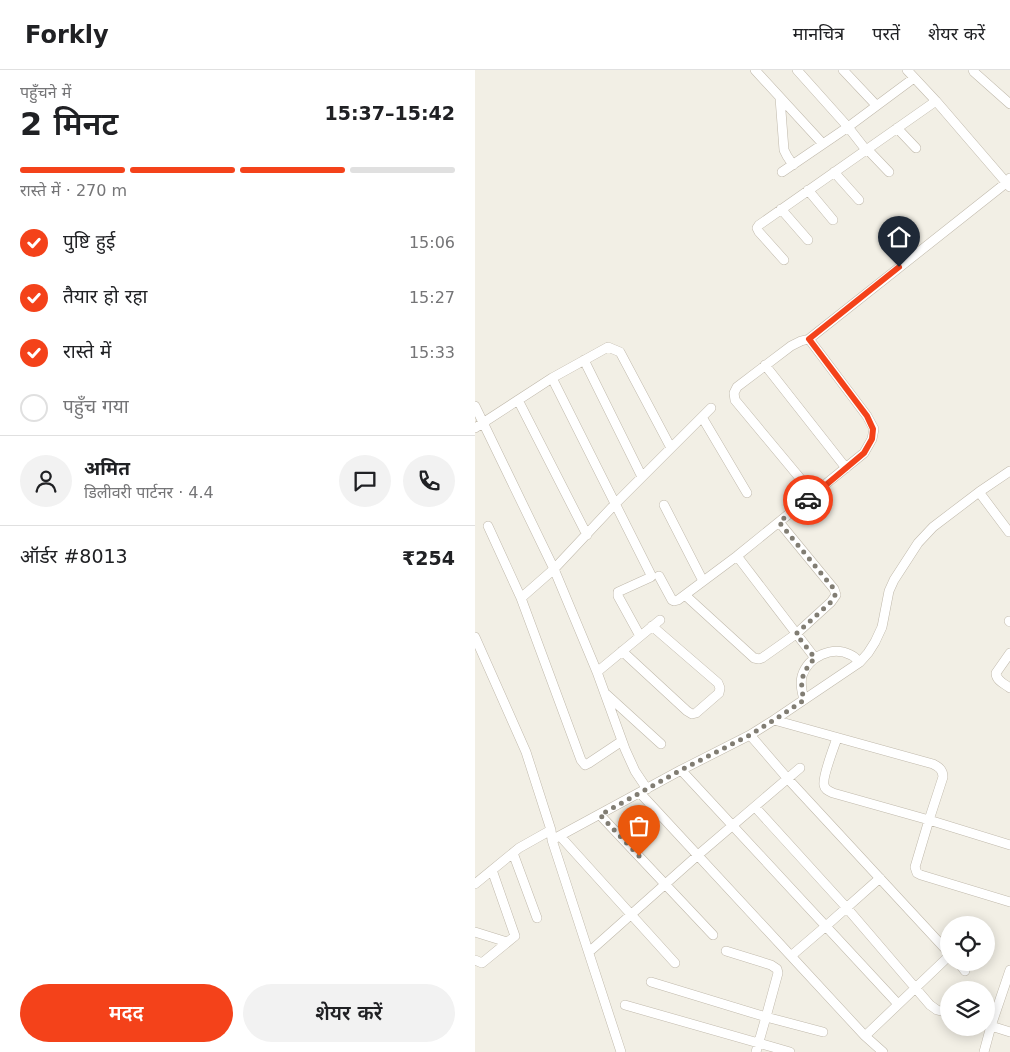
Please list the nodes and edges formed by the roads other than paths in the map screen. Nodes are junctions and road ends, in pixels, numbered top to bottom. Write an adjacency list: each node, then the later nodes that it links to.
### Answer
1 (755, 70): 7 (street)
2 (797, 70): 11 (street)
3 (843, 70): 10 (street)
4 (907, 70): 6 (street)
5 (973, 70): 9 (street)
6 (914, 78): 8 (street); 10 (street)
7 (780, 98): 13 (street); 16 (street)
8 (936, 101): 12 (street); 20 (street)
9 (1010, 104)
10 (876, 105): 11 (street)
11 (848, 127): 13 (street); 15 (street)
12 (897, 128): 14 (street); 15 (street)
13 (823, 144): 16 (street)
14 (916, 148)
15 (867, 149): 18 (street); 19 (street)
16 (793, 165): 17 (street)
17 (782, 172)
18 (834, 172): 21 (street); 22 (street)
19 (889, 172)
20 (1009, 182): 27 (street)
21 (808, 190): 23 (street); 24 (street)
22 (859, 200)
23 (781, 209): 25 (street); 26 (street)
24 (833, 220)
25 (808, 240)
26 (784, 260)
27 (811, 337): 29 (street); 38 (street)
28 (584, 360): 30 (street); 37 (street); 40 (street)
29 (765, 365): 38 (street); 43 (street)
30 (552, 378): 31 (street); 44 (street)
31 (519, 400): 35 (street); 49 (street)
32 (475, 406): 35 (street)
33 (711, 408): 34 (street)
34 (702, 417): 37 (street); 42 (street)
35 (484, 422): 36 (street); 51 (street)
36 (475, 428)
37 (671, 448): 40 (street)
38 (846, 468): 43 (street)
39 (1010, 471): 41 (street)
40 (642, 477): 44 (street)
41 (979, 492): 48 (street); 62 (street)
42 (747, 493)
43 (814, 495): 46 (street)
44 (615, 504): 49 (street); 57 (street)
45 (664, 505): 53 (street)
46 (779, 522): 50 (street); 56 (street)
47 (488, 526): 55 (street)
48 (1009, 532)
49 (587, 535): 51 (street)
50 (737, 556): 53 (street); 56 (street)
51 (554, 569): 55 (street); 63 (street)
52 (659, 576): 54 (street)
53 (703, 582): 54 (street)
54 (685, 595): 56 (street)
55 (521, 598): 70 (street)
56 (796, 634): 61 (street)
57 (640, 636): 59 (street); 59 (street)
58 (476, 642): 80 (street)
59 (622, 651): 63 (street)
60 (1010, 653): 64 (street)
61 (815, 658): 62 (street); 66 (street)
62 (860, 662): 66 (street)
63 (597, 672): 65 (street)
64 (1010, 688)
65 (604, 692): 70 (street); 71 (street)
66 (804, 700): 67 (street)
67 (774, 720): 68 (street); 69 (street)
68 (750, 735): 73 (street); 74 (street)
69 (837, 738): 78 (street); 78 (street)
70 (622, 742): 75 (street)
71 (661, 744)
72 (800, 768): 74 (street)
73 (681, 770): 75 (street); 79 (street)
74 (788, 779): 76 (street); 86 (street)
75 (644, 791): 77 (street); 84 (street)
76 (755, 807): 79 (street); 90 (street)
77 (600, 815): 81 (street); 88 (street)
78 (929, 820): 82 (street); 89 (street)
79 (734, 826): 84 (street); 93 (street)
80 (551, 830): 81 (street); 83 (street)
81 (556, 838): 91 (street); 99 (street)
82 (1010, 845)
83 (513, 853): 85 (street); 92 (street)
84 (698, 855): 88 (street); 100 (street)
85 (492, 870): 87 (street); 96 (street)
86 (880, 878): 90 (street); 97 (street)
87 (475, 884)
88 (666, 884): 91 (street); 95 (street)
89 (1010, 902)
90 (846, 908): 93 (street); 106 (street)
91 (631, 914): 99 (street); 102 (street)
92 (537, 918)
93 (827, 926): 100 (street); 107 (street)
94 (475, 932): 96 (street)
95 (713, 934)
96 (507, 942): 101 (street)
97 (940, 944)
98 (726, 951): 111 (street)
99 (589, 952): 118 (street)
100 (791, 956): 115 (street)
101 (475, 960)
102 (675, 963)
103 (940, 963): 106 (street)
104 (1009, 974): 109 (street)
105 (651, 982): 111 (street)
106 (915, 987): 107 (street); 110 (street)
107 (898, 1004): 115 (street)
108 (625, 1006): 117 (street)
109 (995, 1010)
110 (940, 1011)
111 (766, 1017): 113 (street); 117 (street)
112 (995, 1027): 114 (street)
113 (823, 1032)
114 (1010, 1032)
115 (865, 1036): 120 (street)
116 (987, 1036): 121 (street)
117 (758, 1048): 119 (street)
118 (621, 1052)
119 (790, 1052)
120 (883, 1052)
121 (984, 1052)

